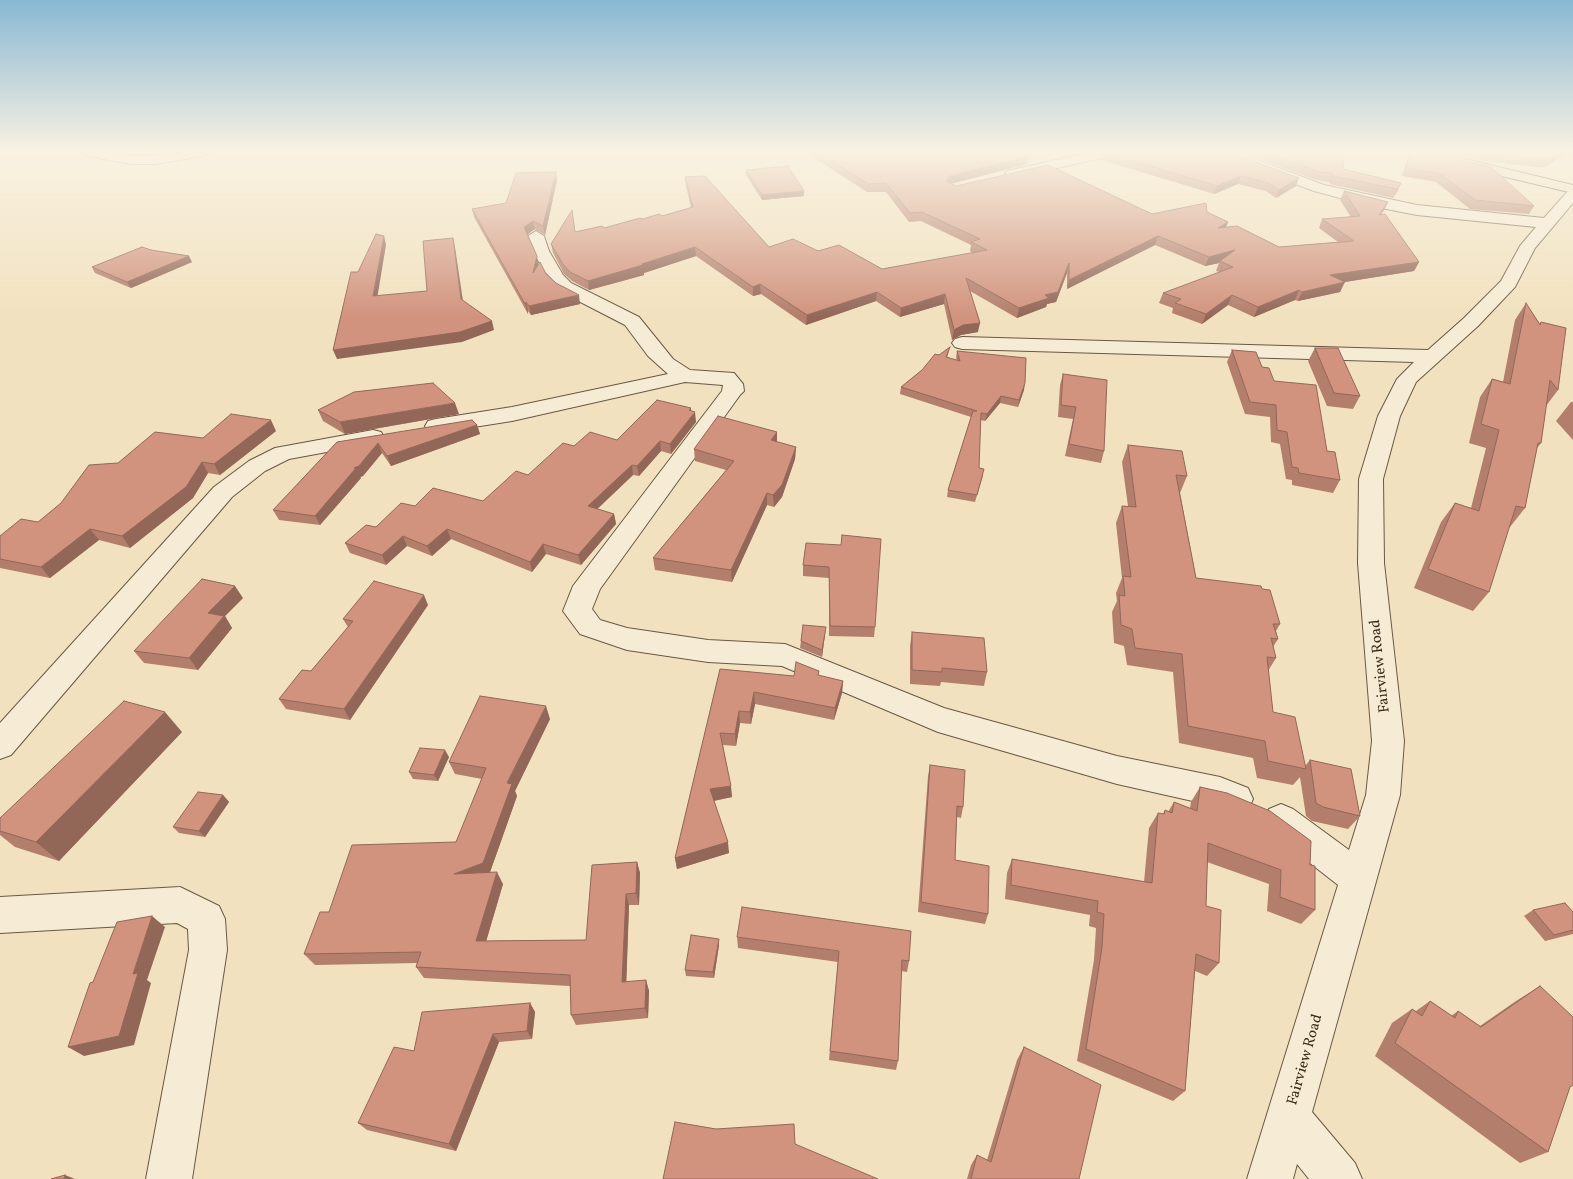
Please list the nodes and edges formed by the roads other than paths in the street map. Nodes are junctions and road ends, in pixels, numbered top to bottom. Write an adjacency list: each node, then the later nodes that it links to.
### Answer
1 (1402, 207): 3 (street)
2 (1562, 207): 3 (street, Fairview Road)
3 (1548, 223): 6 (street, Fairview Road)
4 (536, 236): 7 (street)
5 (962, 344): 6 (street)
6 (1433, 356): 9 (street, Fairview Road)
7 (685, 376): 8 (street); 9 (street)
8 (0, 745)
9 (1358, 878): 11 (street, Fairview Road)
10 (0, 915): 12 (street)
11 (1289, 1118): 13 (street); 14 (street, Fairview Road)
12 (169, 1179)
13 (1270, 1179)
14 (1339, 1179)

